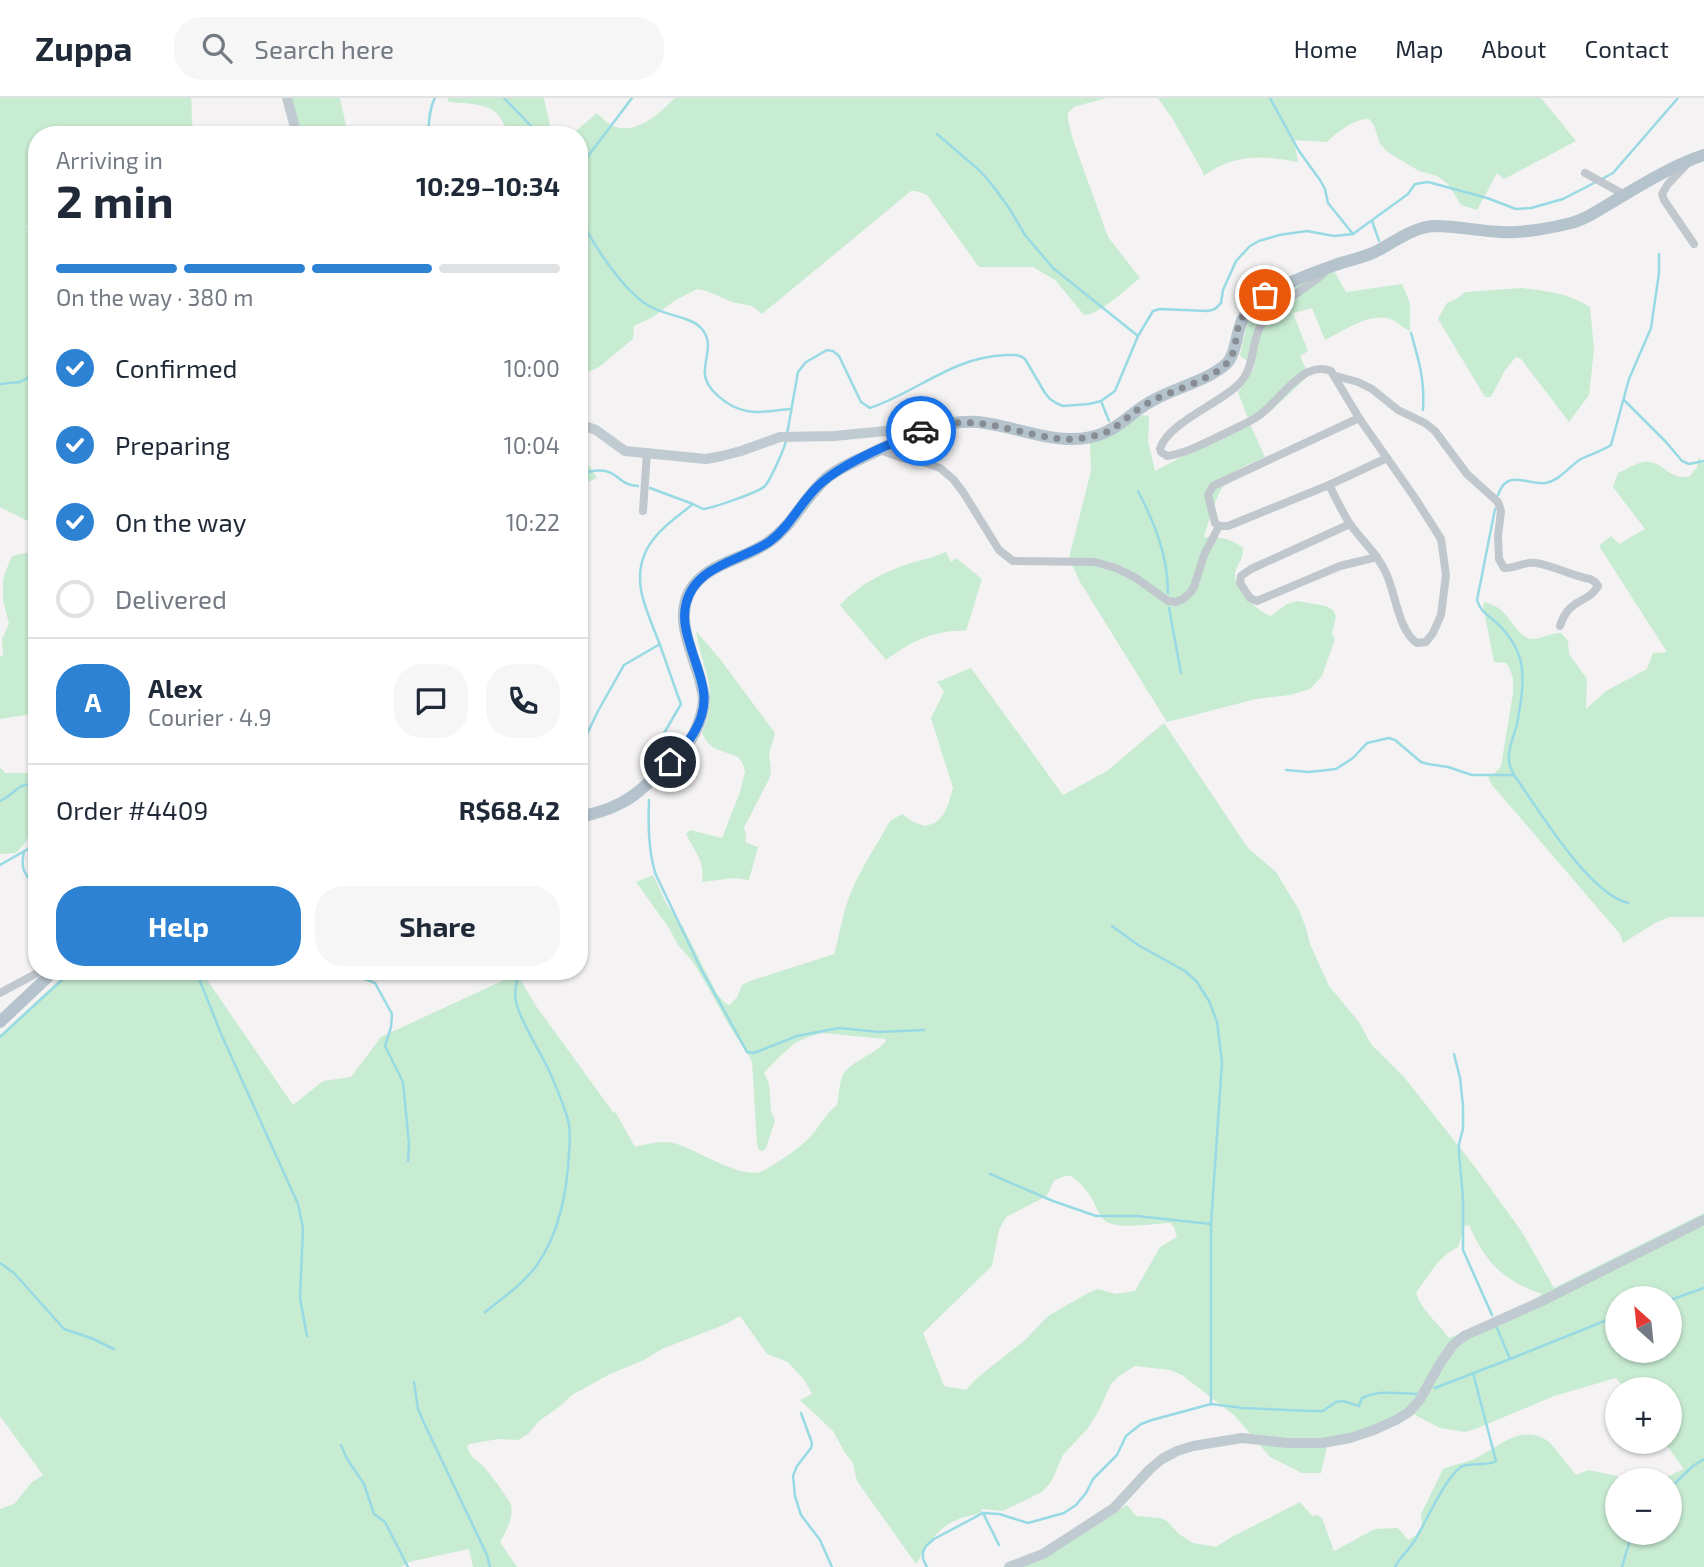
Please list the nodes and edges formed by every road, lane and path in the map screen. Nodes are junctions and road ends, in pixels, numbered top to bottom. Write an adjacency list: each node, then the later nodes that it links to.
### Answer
1 (287, 98): 2 (street)
2 (295, 126)
3 (1698, 157): 5 (main road); 6 (street)
4 (1589, 176): 5 (street)
5 (1625, 195): 7 (main road)
6 (1693, 244)
7 (1330, 267): 8 (street); 11 (main road)
8 (1336, 376): 9 (street); 20 (street)
9 (1359, 418): 14 (street); 18 (street)
10 (588, 427): 13 (street)
11 (930, 427): 12 (main road); 13 (street)
12 (880, 450): 18 (street); 21 (main road)
13 (648, 452): 16 (street)
14 (1387, 458): 15 (street); 19 (street)
15 (1329, 485): 17 (street); 18 (street)
16 (643, 511)
17 (1350, 524): 19 (street); 19 (street)
18 (1219, 526)
19 (1377, 557)
20 (1560, 625)
21 (588, 814)
22 (28, 978): 24 (street)
23 (44, 980): 25 (main road)
24 (0, 993)
25 (0, 1022)
26 (1704, 1220): 27 (street)
27 (1009, 1567)

